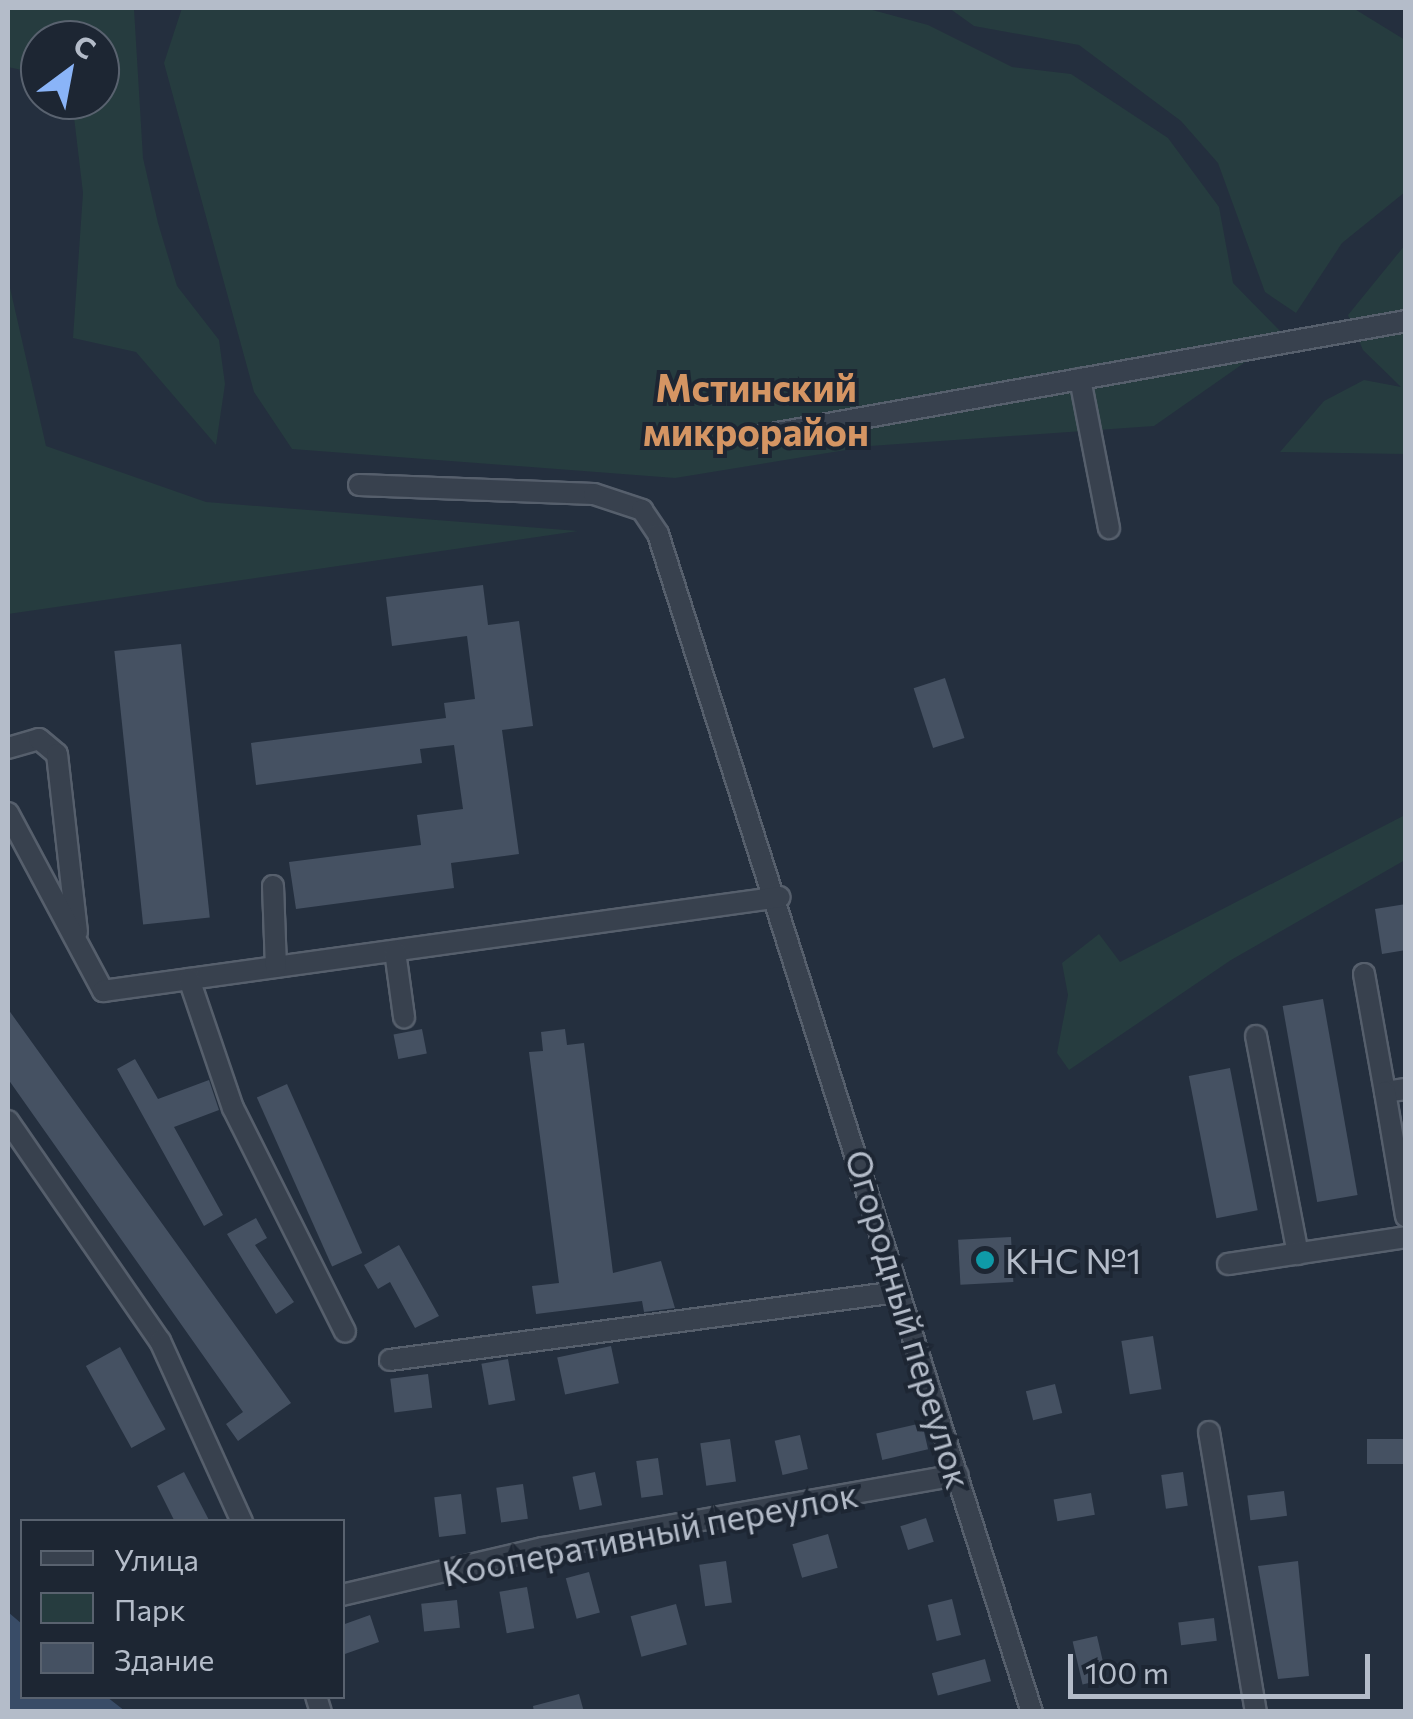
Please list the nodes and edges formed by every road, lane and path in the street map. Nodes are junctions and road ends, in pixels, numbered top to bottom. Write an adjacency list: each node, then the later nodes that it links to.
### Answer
1 (1406, 321): 2 (street)
2 (1080, 379): 3 (street); 5 (street)
3 (754, 437)
4 (358, 485): 9 (street, Огородный переулок)
5 (1109, 528)
6 (8, 748): 10 (street)
7 (8, 812): 10 (street)
8 (273, 886): 12 (street)
9 (780, 897): 11 (street); 23 (street, Огородный переулок)
10 (78, 944): 14 (street)
11 (394, 951): 12 (street); 15 (street)
12 (276, 967): 14 (street)
13 (1364, 974): 17 (street)
14 (189, 979): 24 (street)
15 (404, 1018)
16 (1256, 1036): 21 (street)
17 (1395, 1091): 19 (street)
18 (8, 1122): 28 (street)
19 (1406, 1216)
20 (1406, 1237): 21 (street)
21 (1298, 1254): 22 (street)
22 (1228, 1264)
23 (897, 1292): 25 (street); 27 (street, Огородный переулок)
24 (345, 1332)
25 (390, 1360)
26 (1210, 1432): 31 (street)
27 (958, 1475): 29 (street, Кооперативный переулок); 30 (street, Огородный переулок)
28 (238, 1512)
29 (345, 1595)
30 (1032, 1712)
31 (1256, 1712)

